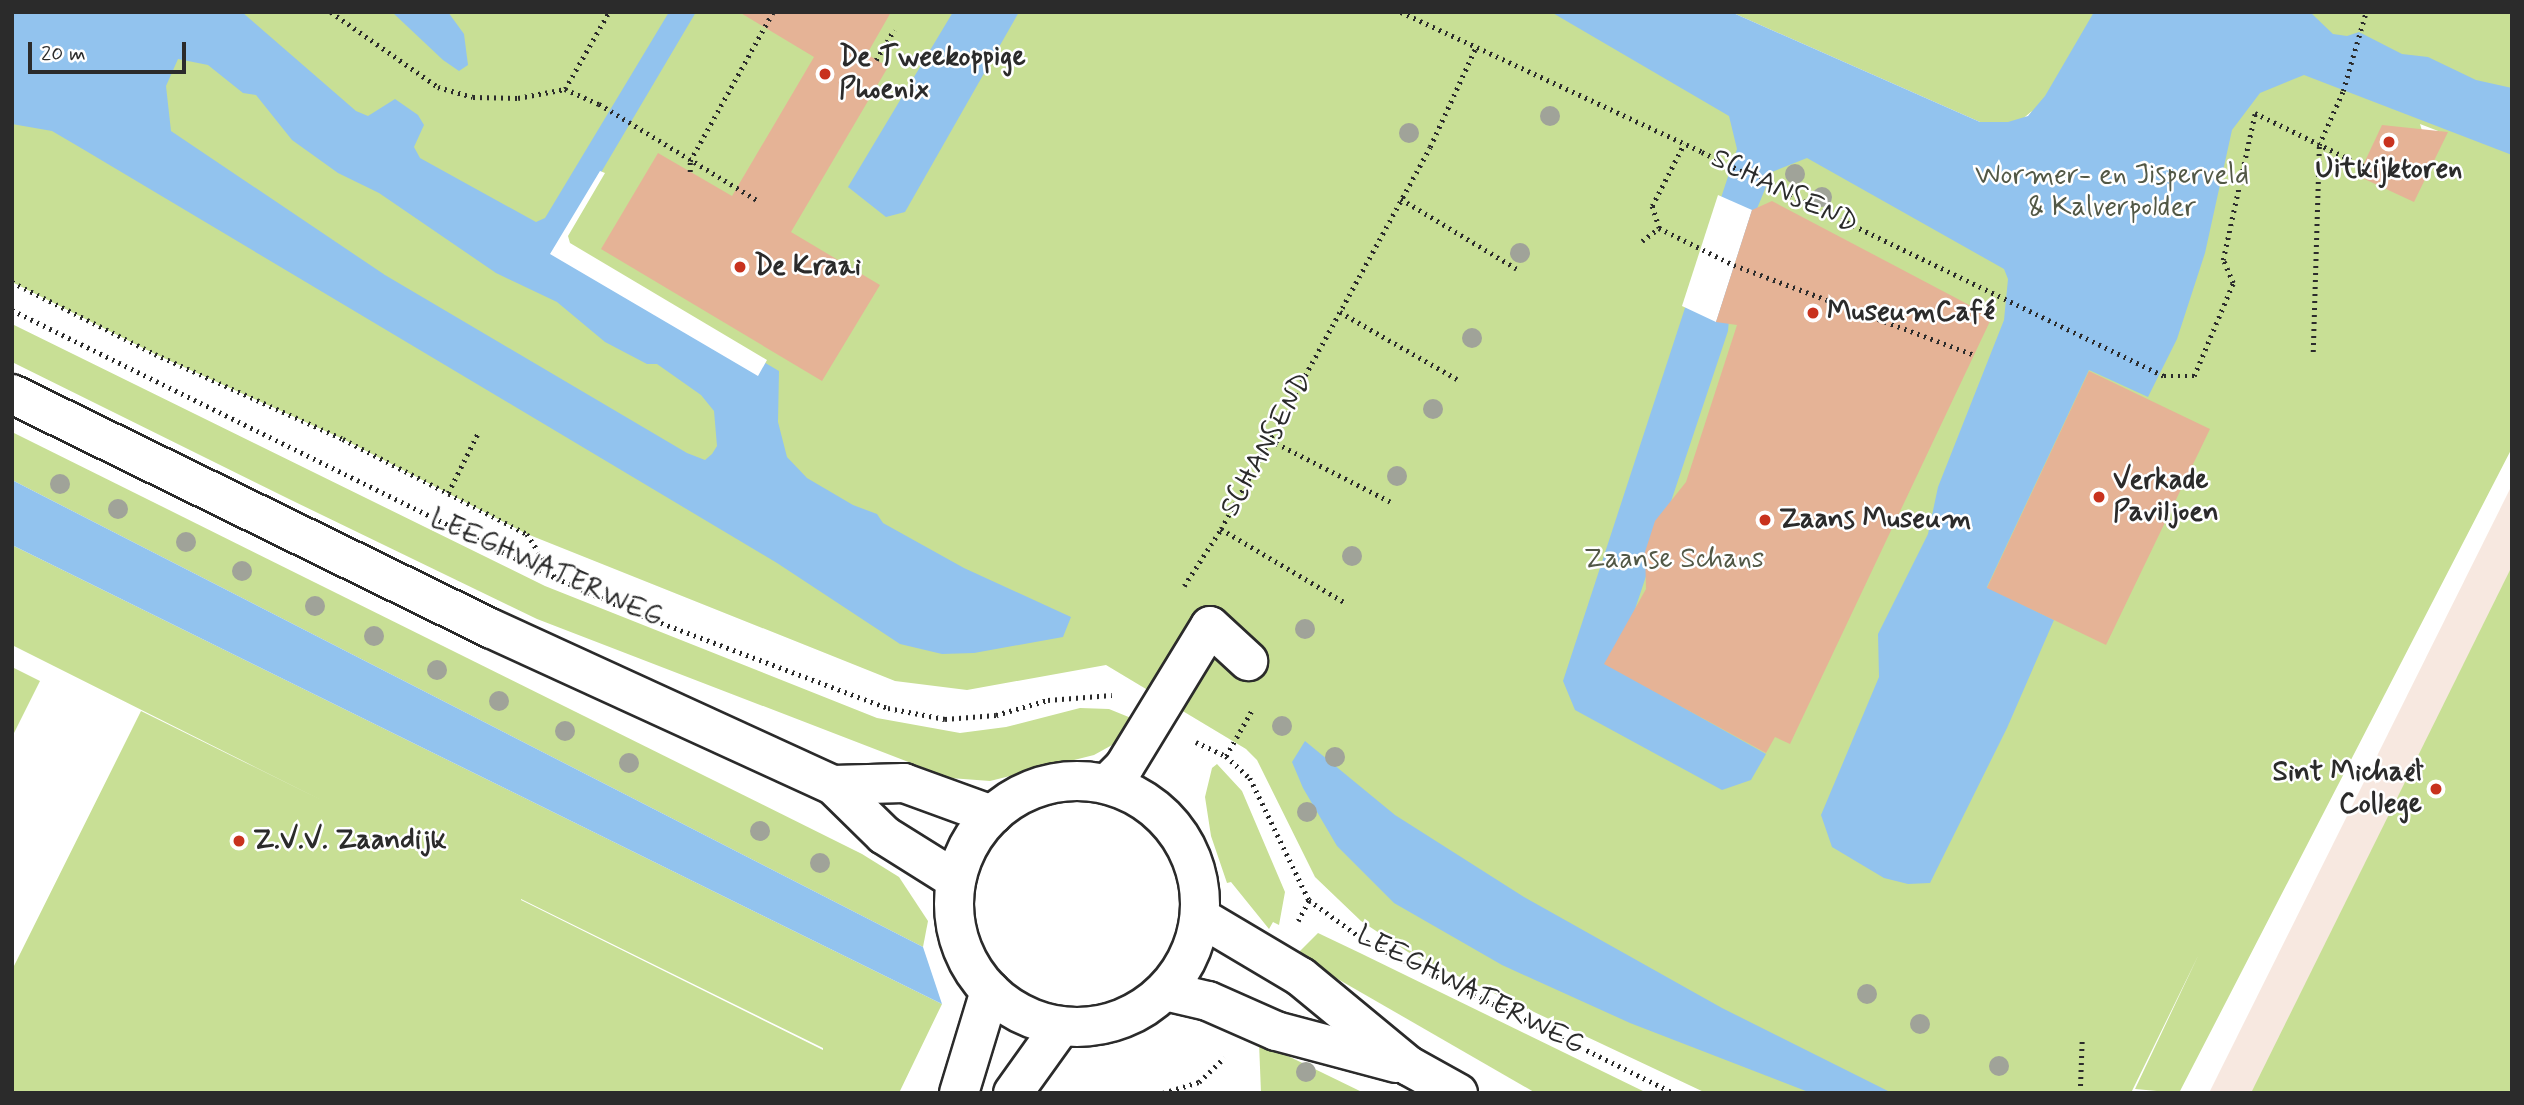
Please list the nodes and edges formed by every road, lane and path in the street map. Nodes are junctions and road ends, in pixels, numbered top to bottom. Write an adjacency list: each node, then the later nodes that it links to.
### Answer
1 (331, 12): 9 (path)
2 (609, 12): 9 (path)
3 (773, 12): 12 (path)
4 (1401, 12): 7 (path, SCHANSEND)
5 (2366, 12): 11 (path)
6 (894, 30): 8 (path)
7 (1476, 47): 10 (path, SCHANSEND); 15 (path, SCHANSEND)
8 (876, 60)
9 (565, 89): 12 (path)
10 (1684, 144): 11 (path, SCHANSEND); 17 (path)
11 (2319, 145): 14 (path); 23 (path)
12 (690, 161): 13 (path); 16 (path)
13 (690, 172)
14 (2376, 172)
15 (1401, 199): 19 (path); 22 (path, SCHANSEND)
16 (760, 202)
17 (1660, 228): 18 (path); 24 (path)
18 (1642, 240)
19 (1517, 269)
20 (12, 282): 29 (path)
21 (12, 310): 32 (path, LEEGHWATERWEG)
22 (1340, 312): 25 (path); 28 (path, SCHANSEND)
23 (2313, 352)
24 (1975, 355)
25 (1457, 379)
26 (12, 394): 39 (main road)
27 (478, 433): 29 (path)
28 (1270, 440): 30 (path); 31 (path, SCHANSEND)
29 (448, 493): 32 (path)
30 (1391, 502)
31 (1221, 529): 33 (path, SCHANSEND); 34 (path)
32 (556, 578): 36 (path, LEEGHWATERWEG)
33 (1179, 594)
34 (1344, 602)
35 (1248, 661): 38 (main road)
36 (1109, 693)
37 (1259, 698): 51 (path, LEEGHWATERWEG)
38 (1107, 784): 40 (main road); 42 (main road)
39 (833, 785): 40 (main road); 41 (main road)
40 (992, 815): 41 (main road)
41 (956, 880): 43 (main road)
42 (1200, 917): 44 (main road); 47 (main road)
43 (990, 991): 45 (main road); 48 (main road)
44 (1165, 991): 45 (main road); 47 (main road)
45 (1061, 1026): 49 (main road)
46 (2082, 1038): 52 (path)
47 (1409, 1066): 50 (main road)
48 (959, 1093)
49 (1013, 1093)
50 (1458, 1093)
51 (1674, 1093)
52 (2080, 1093)

